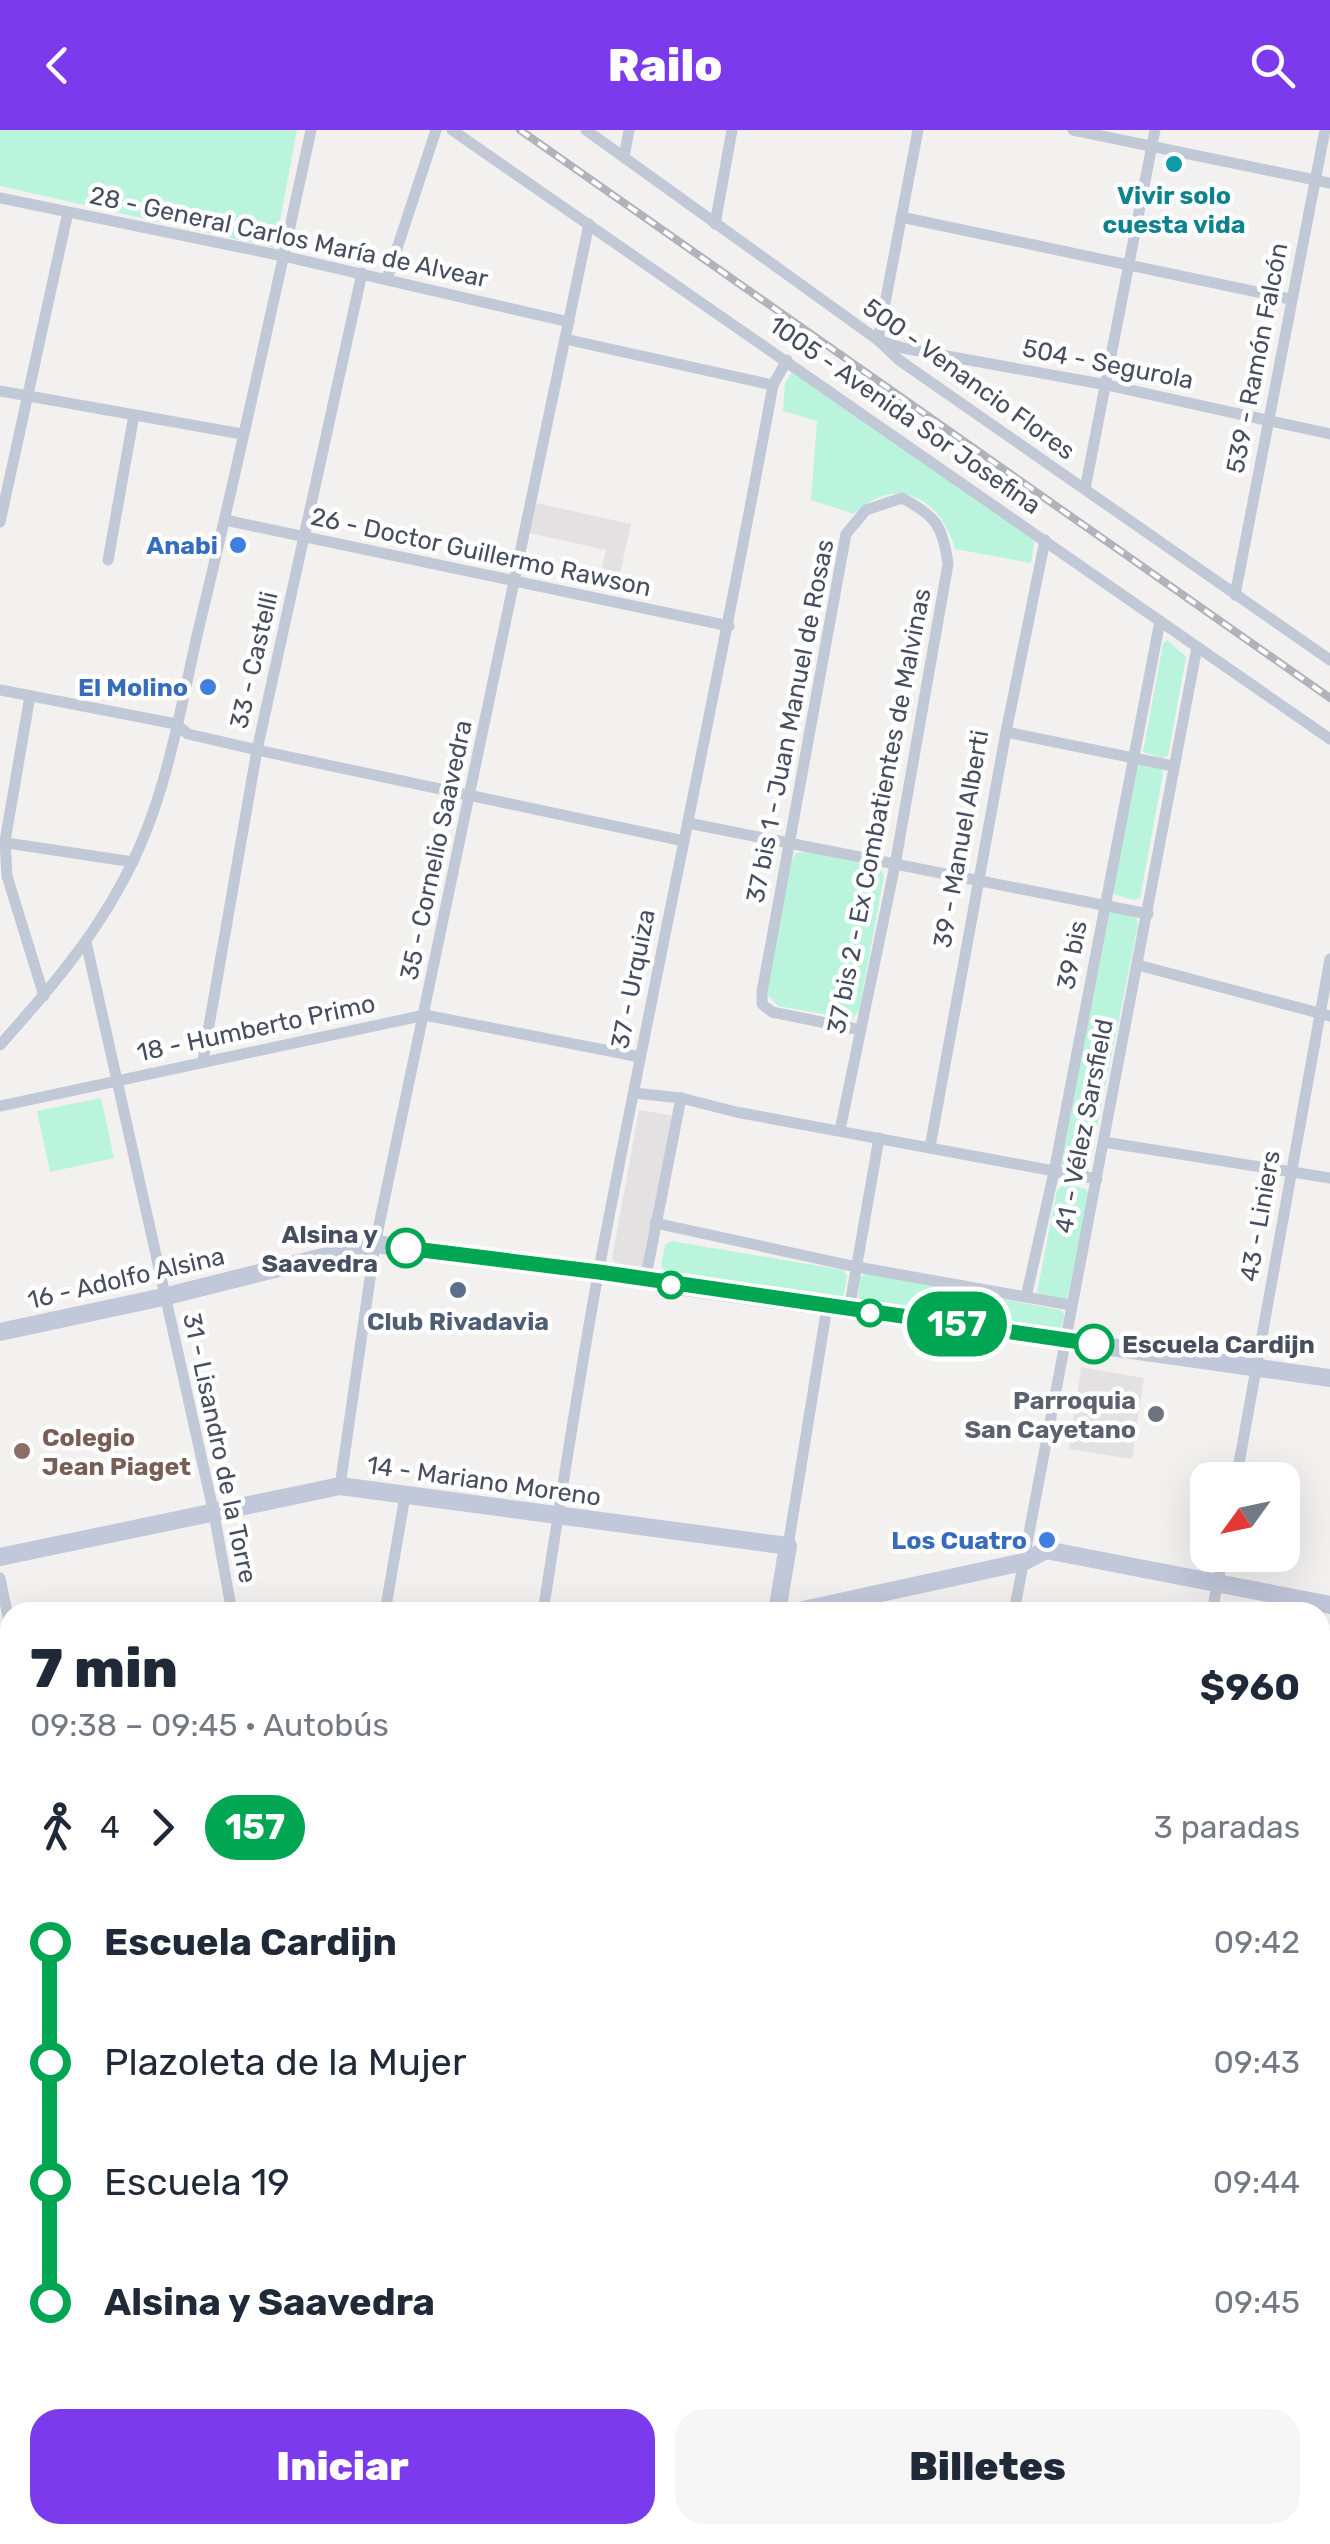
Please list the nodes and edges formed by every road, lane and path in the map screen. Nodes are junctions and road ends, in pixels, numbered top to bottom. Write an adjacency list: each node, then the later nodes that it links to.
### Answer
1 (311, 130): 20 (street)
2 (436, 130): 23 (street)
3 (452, 130): 18 (street, 1005 - Avenida Sor Josefina)
4 (586, 130): 12 (street, 500 - Venancio Flores)
5 (629, 130): 12 (street)
6 (732, 130): 19 (street)
7 (918, 130): 17 (street)
8 (1073, 130): 11 (street)
9 (1155, 130): 11 (street)
10 (1324, 130): 13 (street, 539 - Ramón Falcón)
11 (1152, 147): 13 (street); 21 (street)
12 (624, 157): 19 (street, 500 - Venancio Flores)
13 (1315, 180): 14 (street); 24 (street, 539 - Ramón Falcón)
14 (1330, 183)
15 (0, 198): 16 (street, 28 - General Carlos María de Alvear)
16 (68, 212): 20 (street, 28 - General Carlos María de Alvear); 32 (street)
17 (901, 217): 21 (street); 27 (street)
18 (589, 224): 25 (street, 35 - Cornelio Saavedra); 28 (street, 1005 - Avenida Sor Josefina)
19 (715, 224): 27 (street, 500 - Venancio Flores)
20 (284, 256): 22 (street, 28 - General Carlos María de Alvear); 35 (street)
21 (1130, 265): 24 (street); 30 (street)
22 (362, 273): 23 (street, 28 - General Carlos María de Alvear); 41 (street, 33 - Castelli)
23 (388, 279): 25 (street, 28 - General Carlos María de Alvear)
24 (1290, 298): 34 (street, 539 - Ramón Falcón)
25 (569, 322): 26 (street, 35 - Cornelio Saavedra)
26 (565, 339): 29 (street); 44 (street, 35 - Cornelio Saavedra)
27 (878, 340): 30 (street, 504 - Segurola); 37 (street, 500 - Venancio Flores)
28 (787, 360): 29 (street, 37 - Urquiza); 42 (street, 1005 - Avenida Sor Josefina)
29 (772, 385): 47 (street, 37 - Urquiza)
30 (1107, 385): 34 (street, 504 - Segurola); 37 (street)
31 (0, 392): 32 (street)
32 (28, 396): 33 (street); 40 (street)
33 (134, 415): 35 (street); 43 (street)
34 (1268, 420): 36 (street, 504 - Segurola); 45 (street, 539 - Ramón Falcón)
35 (242, 434): 39 (street)
36 (1330, 434)
37 (1084, 489): 45 (street, 500 - Venancio Flores)
38 (920, 508): 62 (street, 37 bis 1 - Juan Manuel de Rosas); 64 (street, 37 bis 2 - Ex Combatientes de Malvinas)
39 (225, 520): 41 (street, 26 - Doctor Guillermo Rawson); 52 (street)
40 (0, 522)
41 (304, 538): 44 (street, 26 - Doctor Guillermo Rawson); 55 (street, 33 - Castelli)
42 (1045, 540): 46 (street, 1005 - Avenida Sor Josefina); 53 (street, 39 - Manuel Alberti)
43 (108, 560)
44 (514, 582): 47 (street, 26 - Doctor Guillermo Rawson); 58 (street, 35 - Cornelio Saavedra)
45 (1235, 595): 49 (street, 500 - Venancio Flores)
46 (1160, 621): 48 (street, 1005 - Avenida Sor Josefina); 56 (street, 39 bis)
47 (728, 626): 59 (street, 37 - Urquiza)
48 (1197, 647): 54 (street, 1005 - Avenida Sor Josefina); 57 (street, 41 - Vélez Sarsfield)
49 (1330, 660)
50 (0, 690): 51 (street)
51 (30, 696): 52 (street); 61 (street)
52 (176, 724): 55 (street); 63 (street)
53 (1006, 732): 56 (street); 65 (street, 39 - Manuel Alberti)
54 (1330, 739)
55 (257, 750): 58 (street); 77 (street, 33 - Castelli)
56 (1133, 756): 57 (street); 66 (street, 39 bis)
57 (1173, 766): 67 (street, 41 - Vélez Sarsfield)
58 (471, 797): 60 (street); 73 (street, 35 - Cornelio Saavedra)
59 (688, 823): 60 (street, 37 - Urquiza); 62 (street)
60 (684, 840): 76 (street, 37 - Urquiza)
61 (3, 841): 63 (street); 71 (street)
62 (789, 844): 64 (street); 74 (street, 37 bis 1 - Juan Manuel de Rosas)
63 (133, 862): 68 (street)
64 (895, 865): 65 (street); 74 (street, 37 bis 2 - Ex Combatientes de Malvinas)
65 (980, 880): 66 (street); 85 (street, 39 - Manuel Alberti)
66 (1105, 904): 67 (street); 87 (street, 39 bis)
67 (1148, 914): 70 (street, 41 - Vélez Sarsfield)
68 (86, 942): 71 (street); 78 (street, 31 - Lisandro de la Torre)
69 (1330, 960): 72 (street, 43 - Liniers)
70 (1138, 964): 72 (street); 84 (street, 41 - Vélez Sarsfield)
71 (44, 996): 75 (street)
72 (1325, 1014): 86 (street, 43 - Liniers)
73 (425, 1015): 76 (street, 18 - Humberto Primo); 77 (street, 18 - Humberto Primo); 91 (street, 35 - Cornelio Saavedra)
74 (860, 1030): 82 (street, 37 bis 2 - Ex Combatientes de Malvinas)
75 (0, 1046)
76 (640, 1057): 79 (street, 37 - Urquiza)
77 (203, 1060): 78 (street, 18 - Humberto Primo)
78 (117, 1082): 81 (street, 18 - Humberto Primo); 95 (street, 31 - Lisandro de la Torre)
79 (634, 1093): 80 (street); 93 (street, 37 - Urquiza)
80 (681, 1098): 82 (street); 90 (street)
81 (0, 1106)
82 (840, 1130): 83 (street)
83 (879, 1138): 85 (street); 92 (street)
84 (1104, 1142): 86 (street); 89 (street, 41 - Vélez Sarsfield)
85 (930, 1147): 87 (street)
86 (1291, 1170): 88 (street); 102 (street, 43 - Liniers)
87 (1054, 1172): 89 (street); 96 (street, 39 bis)
88 (1330, 1178)
89 (1097, 1179): 97 (street, 41 - Vélez Sarsfield)
90 (655, 1223): 92 (street); 94 (street)
91 (374, 1244): 93 (street, 16 - Adolfo Alsina); 95 (street, 16 - Adolfo Alsina); 105 (street, 35 - Cornelio Saavedra)
92 (858, 1267): 96 (street); 99 (street)
93 (599, 1272): 94 (street, 16 - Adolfo Alsina); 108 (street, 37 - Urquiza)
94 (645, 1281): 98 (street, 16 - Adolfo Alsina)
95 (163, 1296): 100 (street, 16 - Adolfo Alsina); 107 (street, 31 - Lisandro de la Torre)
96 (1026, 1297): 97 (street)
97 (1071, 1305): 101 (street, 41 - Vélez Sarsfield)
98 (827, 1306): 99 (street, 16 - Adolfo Alsina); 109 (street)
99 (849, 1310): 101 (street, 16 - Adolfo Alsina)
100 (0, 1332)
101 (1065, 1340): 102 (street, 16 - Adolfo Alsina); 111 (street, 41 - Vélez Sarsfield)
102 (1256, 1368): 103 (street, 16 - Adolfo Alsina); 104 (street, 43 - Liniers)
103 (1330, 1378)
104 (1239, 1462)
105 (340, 1486): 106 (street, 14 - Mariano Moreno); 107 (street, 14 - Mariano Moreno)
106 (405, 1496): 108 (street, 14 - Mariano Moreno); 115 (street)
107 (214, 1514): 110 (street, 14 - Mariano Moreno); 114 (street, 31 - Lisandro de la Torre)
108 (558, 1517): 109 (street, 14 - Mariano Moreno); 116 (street, 37 - Urquiza)
109 (788, 1546): 117 (street)
110 (0, 1557)
111 (1022, 1562): 113 (street); 118 (street); 119 (street, 41 - Vélez Sarsfield)
112 (1219, 1572): 113 (street)
113 (1217, 1584): 120 (street); 121 (street)
114 (230, 1602)
115 (387, 1602)
116 (545, 1602)
117 (778, 1602)
118 (840, 1602)
119 (1016, 1602)
120 (1214, 1602)
121 (1314, 1602)

